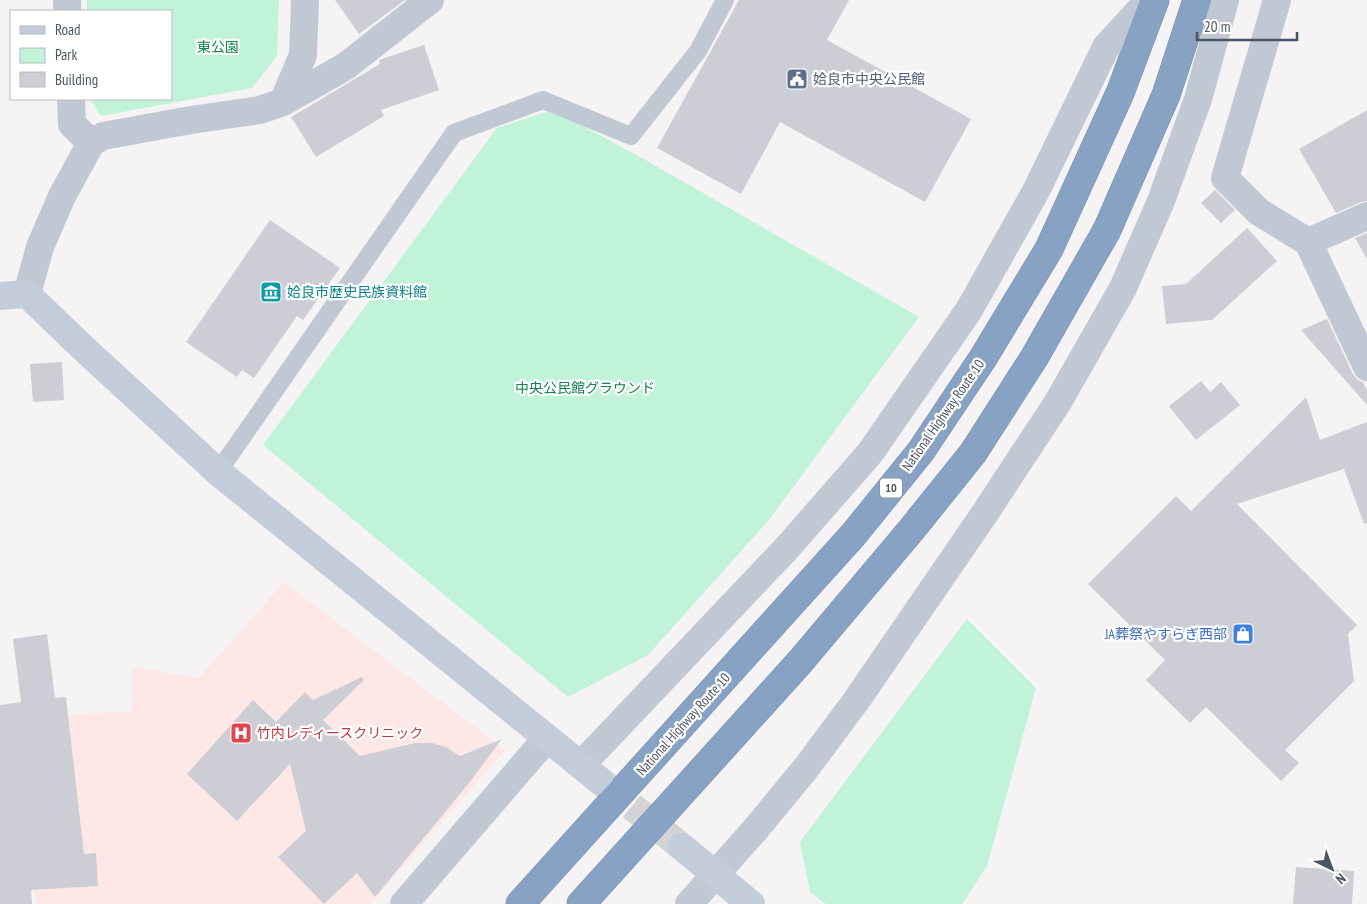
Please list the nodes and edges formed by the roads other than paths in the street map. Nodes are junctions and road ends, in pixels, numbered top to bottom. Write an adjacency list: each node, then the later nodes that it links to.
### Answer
1 (305, 0): 10 (street)
2 (430, 0): 10 (street)
3 (725, 0): 17 (lane)
4 (1149, 0): 18 (street)
5 (1155, 0): 22 (highway, National Highway Route 10 / 10)
6 (1197, 0): 23 (highway)
7 (1225, 0): 20 (street)
8 (1277, 0): 13 (street)
9 (71, 100): 11 (street)
10 (283, 102): 11 (street)
11 (91, 143): 14 (street)
12 (1367, 216): 13 (street)
13 (1308, 242): 16 (street)
14 (27, 294): 15 (street); 17 (street)
15 (0, 296)
16 (1367, 367)
17 (218, 472): 18 (street)
18 (547, 738): 21 (street)
19 (682, 847): 20 (street)
20 (716, 875): 24 (street); 25 (street)
21 (404, 904)
22 (520, 904)
23 (580, 904)
24 (689, 904)
25 (752, 904)

